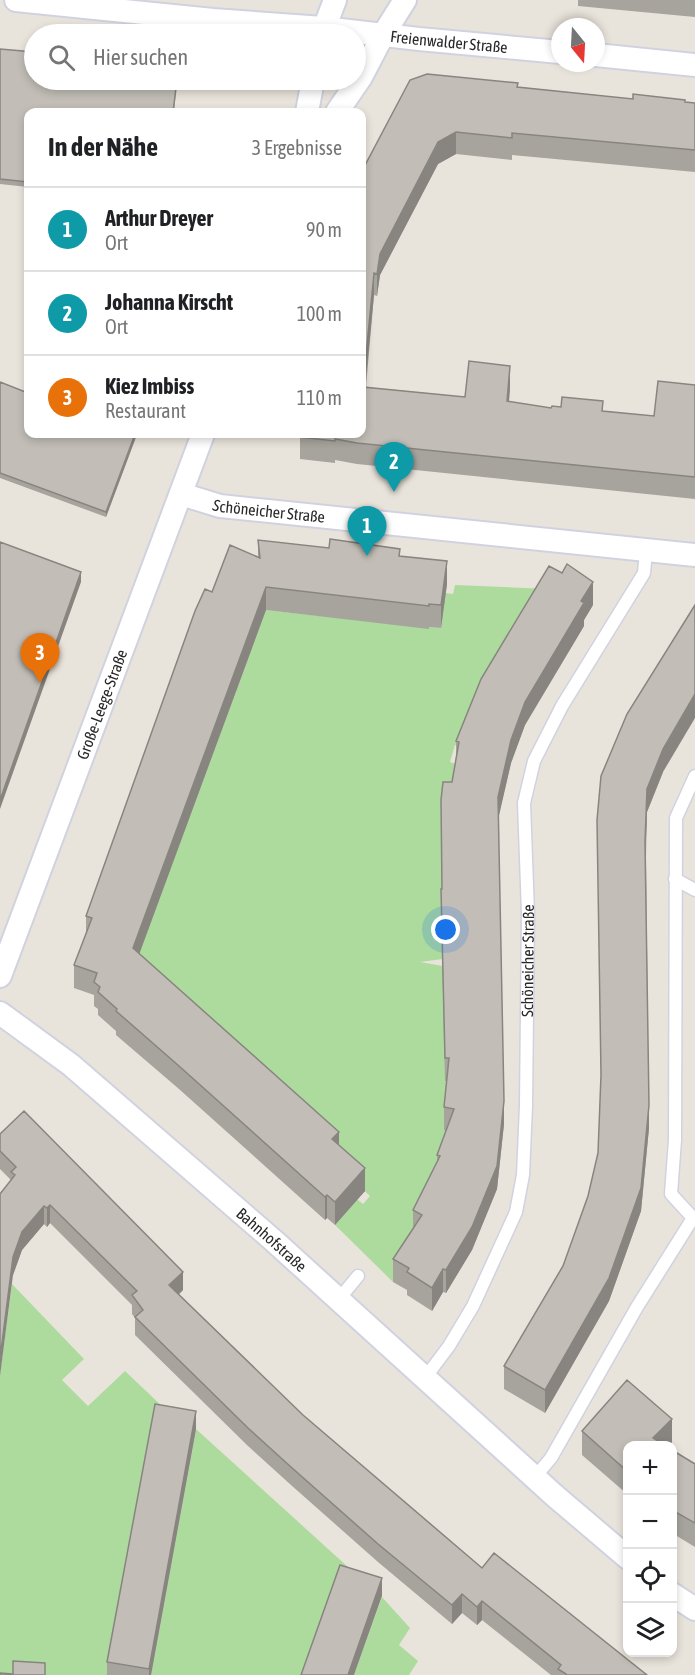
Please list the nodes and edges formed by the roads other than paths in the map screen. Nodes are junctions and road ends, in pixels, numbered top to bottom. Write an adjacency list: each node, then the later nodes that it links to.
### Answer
1 (16, 0): 4 (street, Freienwalder Straße)
2 (335, 0): 6 (street)
3 (405, 0): 8 (street)
4 (214, 10): 5 (street, Freienwalder Straße)
5 (287, 24)
6 (326, 24)
7 (366, 34): 8 (street, Freienwalder Straße)
8 (383, 35): 9 (street, Freienwalder Straße); 12 (street)
9 (551, 50)
10 (605, 56): 11 (street)
11 (695, 65)
12 (366, 67)
13 (311, 90): 15 (street)
14 (352, 90): 16 (street)
15 (308, 108)
16 (340, 108)
17 (202, 438): 18 (street, Große-Leege-Straße)
18 (181, 494): 19 (street, Schöneicher Straße); 24 (street, Große-Leege-Straße)
19 (646, 550): 20 (street, Schöneicher Straße); 29 (lane, Schöneicher Straße)
20 (695, 555)
21 (695, 776): 22 (lane)
22 (675, 879): 23 (lane); 26 (lane)
23 (695, 890)
24 (0, 976)
25 (0, 1013): 28 (street, Bahnhofstraße)
26 (694, 1217): 30 (lane)
27 (358, 1276): 28 (lane)
28 (339, 1299): 29 (street, Bahnhofstraße)
29 (425, 1378): 30 (street, Bahnhofstraße)
30 (535, 1478): 31 (street, Bahnhofstraße)
31 (623, 1555)
32 (677, 1597): 33 (street)
33 (695, 1609)

